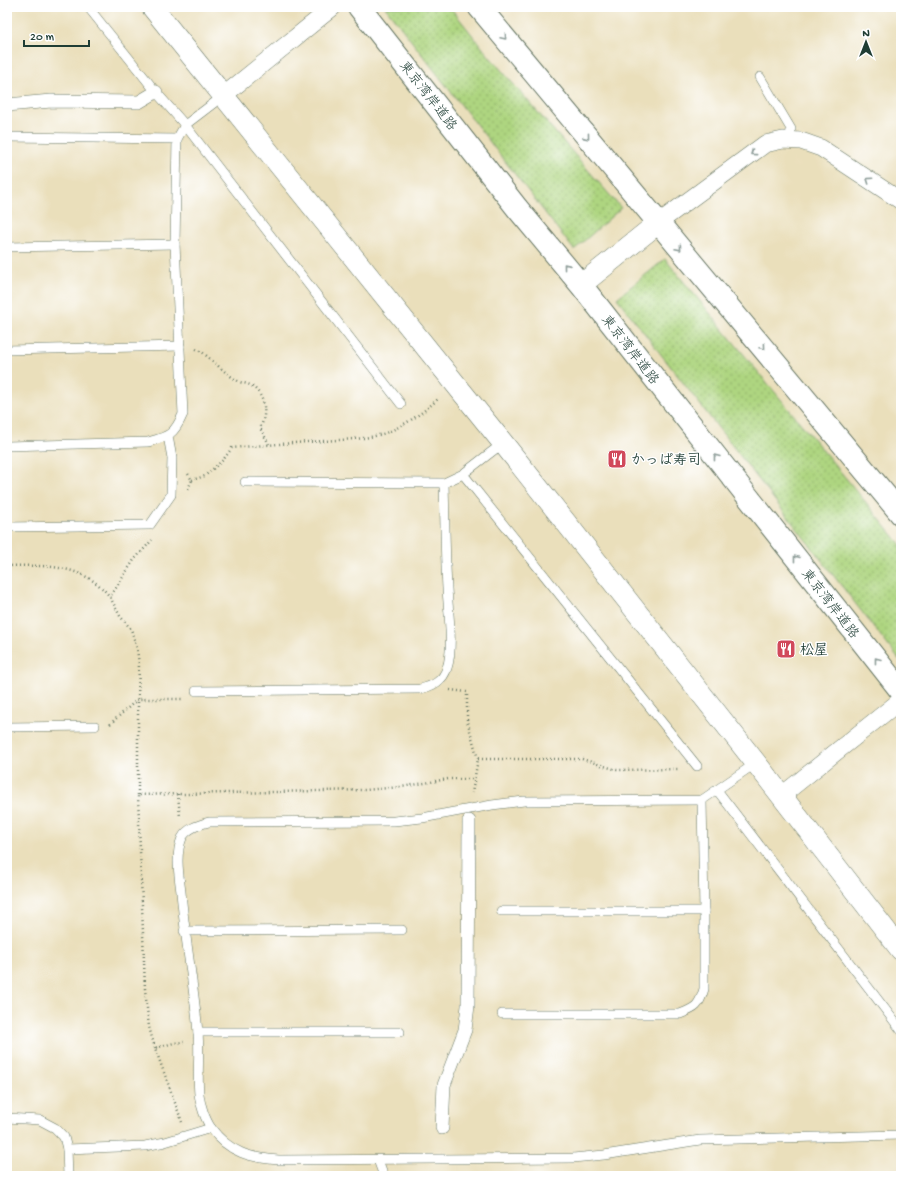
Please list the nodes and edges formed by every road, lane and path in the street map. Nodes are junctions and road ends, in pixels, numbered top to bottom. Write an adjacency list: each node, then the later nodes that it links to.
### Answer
1 (88, 7): 7 (lane)
2 (152, 7): 8 (street)
3 (333, 7): 8 (street)
4 (359, 7): 18 (highway, 東京湾岸道路, one-way to 4)
5 (479, 7): 15 (highway, one-way to 15)
6 (760, 77): 13 (lane)
7 (156, 92): 9 (street); 10 (lane)
8 (223, 96): 10 (lane); 24 (street)
9 (7, 105)
10 (185, 125): 12 (lane); 22 (lane)
11 (7, 137): 12 (lane)
12 (177, 139): 16 (lane)
13 (790, 140): 14 (street, one-way to 13); 15 (street, one-way to 15)
14 (901, 201)
15 (658, 223): 18 (street); 33 (highway, one-way to 33)
16 (175, 244): 17 (lane); 19 (lane)
17 (7, 247)
18 (581, 285): 40 (highway, 東京湾岸道路, one-way to 18)
19 (180, 346): 20 (lane); 23 (lane); 25 (path)
20 (7, 350)
21 (442, 395): 25 (path)
22 (401, 404)
23 (168, 436): 26 (lane); 34 (lane)
24 (503, 443): 28 (lane); 46 (street)
25 (269, 444): 29 (path)
26 (7, 446)
27 (185, 470): 29 (path)
28 (463, 474): 31 (lane); 47 (lane)
29 (192, 480): 32 (path)
30 (245, 482): 31 (lane)
31 (444, 483): 38 (lane)
32 (185, 494)
33 (901, 514)
34 (7, 528)
35 (154, 538): 37 (path)
36 (7, 566): 37 (path)
37 (110, 597): 41 (path)
38 (440, 680): 39 (lane); 45 (path)
39 (196, 691): 41 (path)
40 (901, 691)
41 (138, 699): 43 (path); 52 (path)
42 (901, 700): 53 (street)
43 (95, 726): 44 (lane)
44 (7, 727)
45 (478, 759): 48 (path); 49 (path)
46 (756, 763): 50 (lane); 53 (street)
47 (697, 766)
48 (685, 769)
49 (474, 779): 51 (path); 54 (path)
50 (717, 790): 55 (lane); 64 (lane)
51 (178, 794): 52 (path); 57 (path)
52 (138, 795): 68 (path)
53 (781, 796): 62 (street)
54 (472, 799)
55 (702, 800): 59 (lane); 61 (lane)
56 (469, 821): 72 (street)
57 (180, 822)
58 (502, 911): 59 (lane)
59 (704, 911): 63 (lane)
60 (402, 930): 61 (lane)
61 (184, 931): 65 (lane)
62 (901, 950)
63 (502, 1014)
64 (901, 1030)
65 (198, 1032): 66 (lane); 71 (lane)
66 (400, 1032)
67 (188, 1042): 68 (path)
68 (155, 1048): 70 (path)
69 (7, 1118): 74 (lane)
70 (184, 1128)
71 (211, 1128): 74 (lane); 75 (lane)
72 (442, 1128)
73 (901, 1135): 75 (lane)
74 (67, 1149): 76 (lane)
75 (378, 1160): 77 (lane)
76 (68, 1176)
77 (384, 1176)

